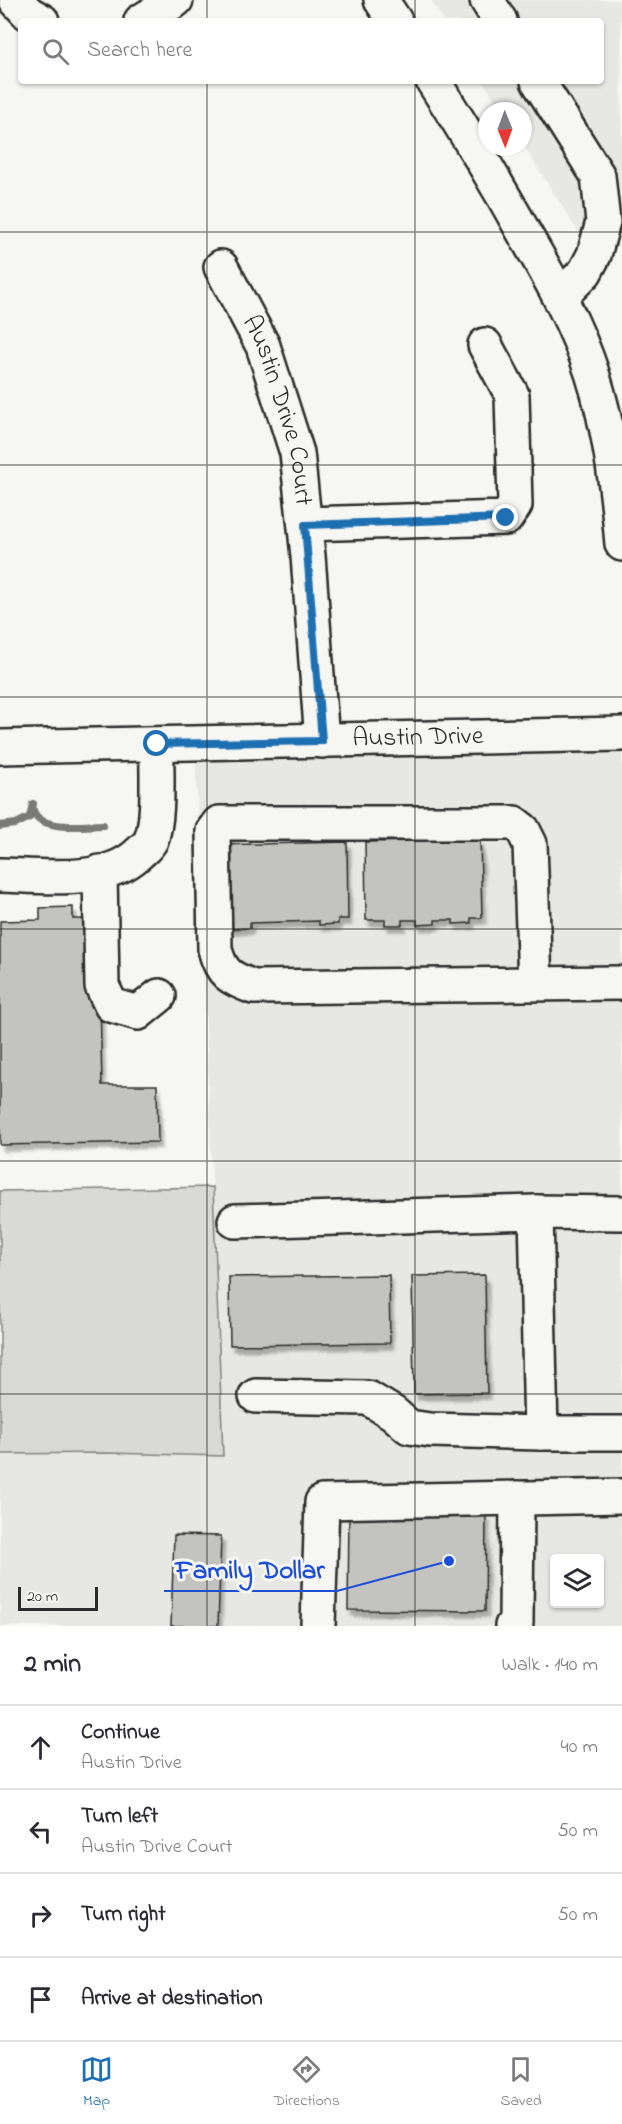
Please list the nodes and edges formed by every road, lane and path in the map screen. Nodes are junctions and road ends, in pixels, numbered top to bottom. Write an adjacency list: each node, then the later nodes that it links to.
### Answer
1 (16, 0): 5 (street)
2 (176, 0): 6 (street)
3 (381, 0): 7 (street)
4 (487, 0): 8 (street)
5 (37, 18)
6 (146, 18)
7 (392, 18)
8 (498, 18)
9 (435, 84): 12 (street)
10 (540, 84): 12 (street)
11 (221, 267): 15 (street, Austin Drive Court)
12 (560, 297): 14 (street)
13 (485, 345): 15 (street)
14 (619, 483): 16 (street)
15 (305, 525): 18 (street, Austin Drive Court)
16 (622, 544)
17 (622, 734): 18 (street, Austin Drive)
18 (322, 741): 19 (street, Austin Drive)
19 (157, 744): 20 (street, Austin Drive); 21 (street)
20 (0, 747)
21 (100, 872): 22 (street); 25 (street)
22 (0, 875)
23 (622, 983): 24 (street)
24 (535, 984): 24 (street)
25 (159, 996)
26 (536, 1212): 27 (street); 28 (street); 30 (street)
27 (622, 1213)
28 (234, 1221)
29 (256, 1396): 30 (street)
30 (541, 1433): 31 (street)
31 (622, 1433)
32 (622, 1496): 33 (street)
33 (517, 1498): 34 (street); 35 (street)
34 (318, 1626)
35 (512, 1626)

